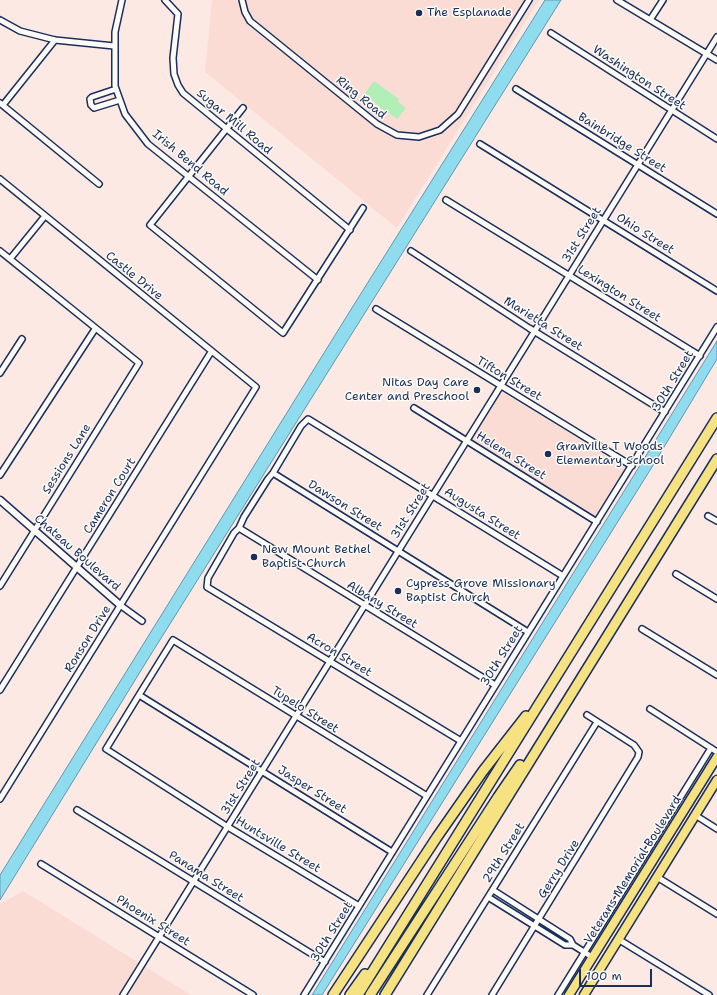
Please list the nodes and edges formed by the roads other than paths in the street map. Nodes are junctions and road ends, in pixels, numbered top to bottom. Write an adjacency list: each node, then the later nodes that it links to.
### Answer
1 (122, 0): 12 (street, Irish Bend Road)
2 (165, 0): 21 (street, Sugar Mill Road)
3 (242, 0): 4 (street, Ring Road)
4 (529, 0)
5 (617, 0): 8 (street)
6 (663, 0): 8 (street)
7 (0, 20): 11 (street)
8 (650, 20): 13 (street)
9 (551, 33): 20 (street, Washington Street)
10 (717, 37): 13 (street, 31st Street)
11 (55, 40): 12 (street); 18 (street)
12 (114, 46): 15 (street, Irish Bend Road)
13 (707, 54): 14 (street); 20 (street, 31st Street)
14 (717, 60)
15 (116, 89): 17 (street, Irish Bend Road); 17 (street)
16 (516, 89): 24 (street, Bainbridge Street)
17 (120, 100): 25 (street, Irish Bend Road)
18 (1, 104): 27 (street)
19 (244, 108): 21 (street)
20 (671, 111): 22 (street, Washington Street); 24 (street, 31st Street)
21 (226, 129): 25 (street); 33 (street, Sugar Mill Road)
22 (717, 139)
23 (480, 144): 32 (street, Ohio Street)
24 (638, 164): 30 (street, Bainbridge Street); 32 (street, 31st Street)
25 (189, 177): 38 (street, Irish Bend Road); 38 (street)
26 (0, 179): 31 (street, Castle Drive)
27 (99, 184)
28 (446, 200): 37 (street, Lexington Street)
29 (363, 208): 33 (street)
30 (717, 214)
31 (45, 216): 36 (street); 45 (street, Castle Drive)
32 (603, 220): 37 (street, 31st Street); 39 (street, Ohio Street)
33 (350, 230): 38 (street)
34 (0, 251): 36 (street)
35 (411, 252): 43 (street, Marietta Street)
36 (10, 259): 42 (street)
37 (568, 275): 43 (street, 31st Street); 46 (street, Lexington Street)
38 (318, 280)
39 (717, 291)
40 (376, 309): 48 (street, Tifton Street)
41 (717, 327): 46 (street, 30th Street)
42 (95, 329): 57 (street); 64 (street, Sessions Lane)
43 (534, 331): 48 (street, 31st Street); 51 (street, Marietta Street)
44 (22, 339): 47 (street)
45 (212, 352): 49 (street, Castle Drive); 66 (street, Cameron Court)
46 (700, 356): 51 (street, 30th Street)
47 (0, 373)
48 (500, 385): 53 (street, 31st Street); 55 (street, Tifton Street)
49 (256, 387): 72 (street, Ronson Drive)
50 (414, 408): 53 (street, Helena Street)
51 (665, 412): 55 (street, 30th Street)
52 (717, 418): 79 (highway)
53 (466, 440): 58 (street, 31st Street); 62 (street, Helena Street)
54 (717, 460): 83 (highway)
55 (632, 466): 62 (street, 30th Street)
56 (274, 474): 58 (street, Augusta Street); 63 (street); 65 (street, Dawson Street)
57 (0, 476)
58 (432, 495): 65 (street, 31st Street); 68 (street, Augusta Street)
59 (0, 500): 64 (street, Chateau Boulevard)
60 (708, 516): 61 (street)
61 (717, 521)
62 (597, 522): 68 (street, 30th Street)
63 (239, 528): 73 (street, Albany Street); 77 (street, Acron Street)
64 (34, 530): 66 (street, Chateau Boulevard); 69 (street, Sessions Lane)
65 (398, 551): 73 (street, 31st Street); 76 (street, Dawson Street)
66 (77, 567): 72 (street, Chateau Boulevard); 81 (street, Cameron Court)
67 (676, 574): 71 (street)
68 (563, 576): 76 (street, 30th Street)
69 (2, 578): 70 (street, Sessions Lane)
70 (0, 586)
71 (717, 599)
72 (120, 605): 74 (street, Chateau Boulevard); 95 (street, Ronson Drive)
73 (364, 606): 77 (street, 31st Street); 80 (street, Albany Street)
74 (142, 620)
75 (642, 629): 78 (street)
76 (528, 632): 80 (street, 30th Street)
77 (330, 660): 86 (street, 31st Street); 88 (street, Acron Street)
78 (717, 676)
79 (554, 681): 118 (highway); 126 (highway)
80 (495, 685): 88 (street, 30th Street)
81 (0, 690)
82 (139, 695): 86 (street, Tupelo Street); 92 (street, Jasper Street); 99 (street, Huntsville Street)
83 (565, 703): 129 (highway); 130 (highway)
84 (650, 709): 89 (street)
85 (587, 715): 87 (street)
86 (296, 716): 92 (street, 31st Street); 94 (street, Tupelo Street)
87 (597, 722): 106 (street, 29th Street); 112 (street, Gerry Drive)
88 (461, 741): 94 (street, 30th Street)
89 (711, 748): 90 (street); 119 (street)
90 (717, 752)
91 (716, 759): 96 (main road); 102 (main road, Veterans Memorial Boulevard)
92 (263, 771): 99 (street, 31st Street); 101 (street, Jasper Street)
93 (717, 780): 96 (main road, Veterans Memorial Boulevard)
94 (427, 796): 101 (street, 30th Street)
95 (0, 799)
96 (700, 807): 98 (main road, Veterans Memorial Boulevard)
97 (77, 810): 105 (street, Panama Street)
98 (695, 815): 100 (street); 104 (main road, Veterans Memorial Boulevard)
99 (228, 827): 105 (street, 31st Street); 110 (street, Huntsville Street)
100 (717, 828)
101 (392, 852): 110 (street, 30th Street)
102 (656, 855): 107 (main road); 109 (main road, Veterans Memorial Boulevard)
103 (41, 864): 115 (street, Phoenix Street)
104 (657, 877): 107 (main road, Veterans Memorial Boulevard); 111 (street)
105 (194, 881): 115 (street, 31st Street); 121 (street, Panama Street)
106 (493, 890): 108 (street, 29th Street); 112 (street)
107 (645, 896): 114 (main road, Veterans Memorial Boulevard)
108 (488, 897): 113 (street); 131 (street, 29th Street)
109 (629, 898): 114 (main road); 120 (main road, Veterans Memorial Boulevard)
110 (359, 906): 121 (street, 30th Street)
111 (717, 914)
112 (539, 919): 113 (street, Gerry Drive); 117 (street)
113 (535, 926): 117 (street); 132 (street, Gerry Drive)
114 (624, 930): 116 (main road, Veterans Memorial Boulevard)
115 (160, 937): 123 (street, 31st Street); 124 (street, Phoenix Street)
116 (618, 939): 122 (main road, Veterans Memorial Boulevard); 135 (street)
117 (574, 945): 119 (street)
118 (388, 946): 127 (highway); 128 (highway)
119 (585, 952): 120 (street); 133 (street)
120 (592, 957): 134 (main road, Veterans Memorial Boulevard)
121 (325, 962): 125 (street, 30th Street)
122 (585, 994)
123 (123, 995)
124 (253, 995)
125 (304, 995)
126 (333, 995)
127 (350, 995)
128 (358, 995)
129 (370, 995)
130 (385, 995)
131 (427, 995)
132 (492, 995)
133 (558, 995)
134 (569, 995)
135 (709, 995)

